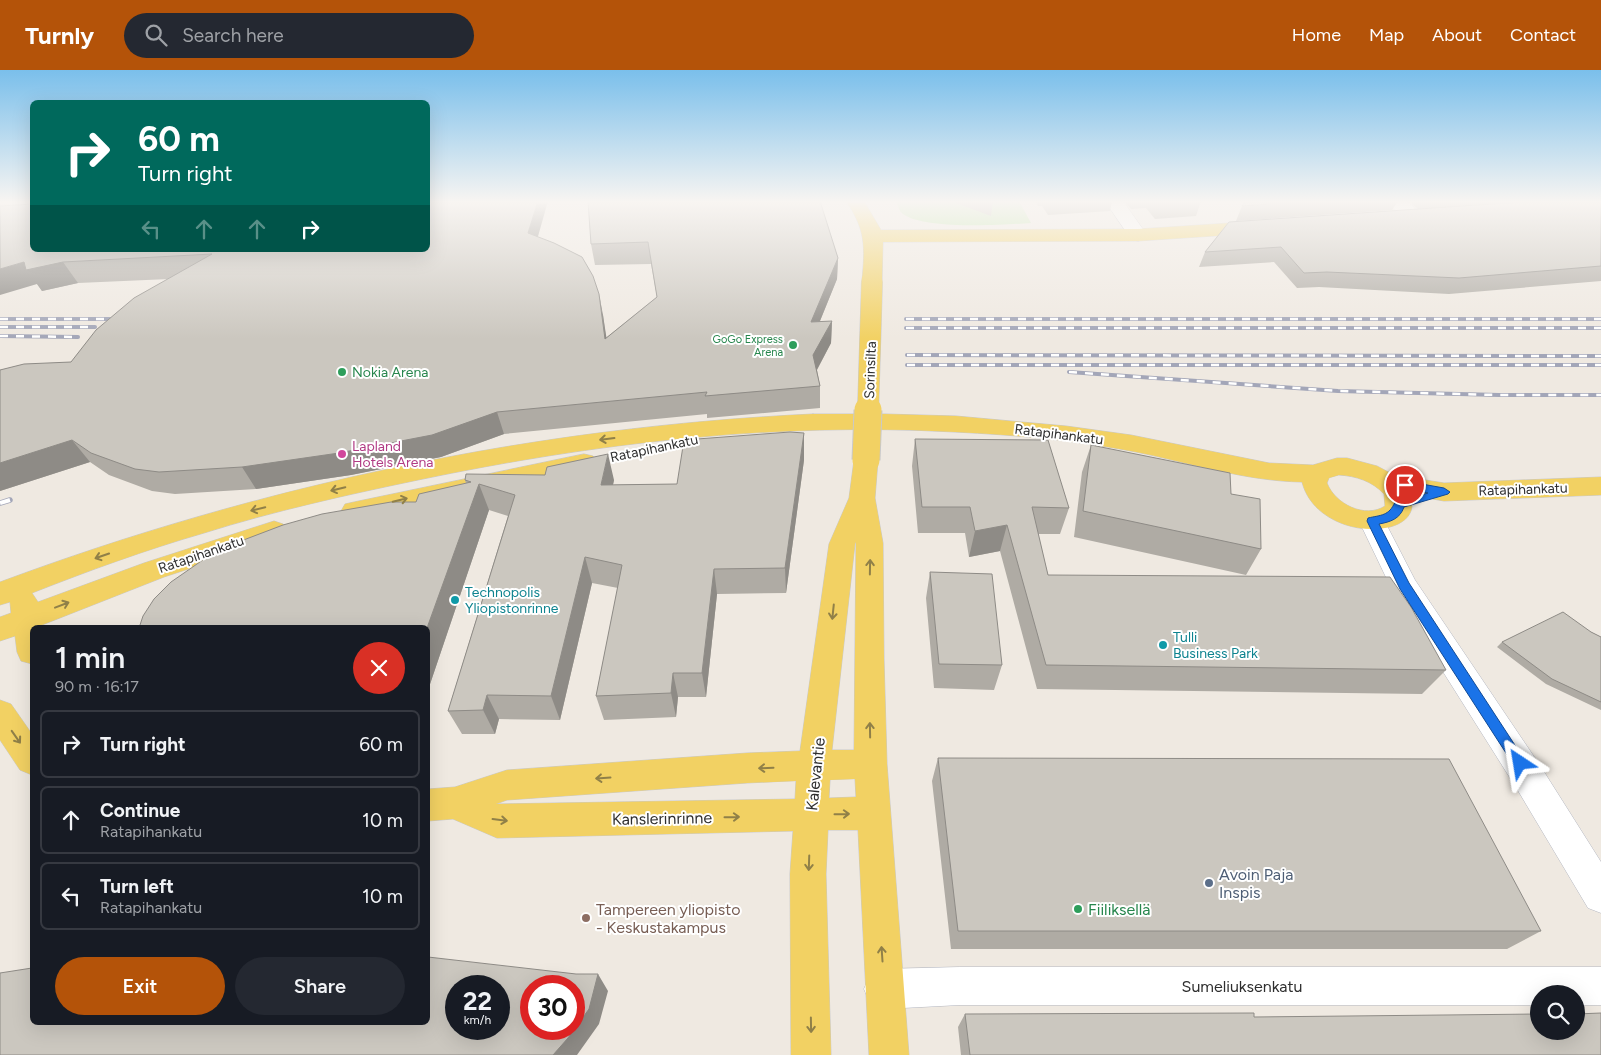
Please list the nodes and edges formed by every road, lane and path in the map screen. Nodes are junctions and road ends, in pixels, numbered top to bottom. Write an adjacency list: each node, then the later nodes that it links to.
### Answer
1 (874, 247): 3 (main road, Sorinsilta, bridge)
2 (761, 425): 5 (main road, Ratapihankatu); 10 (main road, Ratapihankatu, one-way to 2); 13 (main road, Ratapihankatu, one-way to 13)
3 (866, 460): 8 (main road, Kalevantie)
4 (1386, 482): 5 (main road); 7 (main road, Ratapihankatu); 9 (main road)
5 (1318, 485): 11 (main road)
6 (1601, 486): 7 (main road, Ratapihankatu)
7 (1444, 492): 9 (main road, Ratapihankatu)
8 (862, 498): 19 (main road, Kalevantie, one-way to 8); 20 (main road, Kalevantie, one-way to 20)
9 (1399, 505): 11 (main road)
10 (328, 517)
11 (1372, 521): 24 (street)
12 (294, 526): 14 (main road, Ratapihankatu, one-way to 12)
13 (10, 590): 14 (main road)
14 (26, 618): 15 (main road, Ratapihankatu); 16 (main road)
15 (0, 629)
16 (30, 641)
17 (0, 714): 18 (main road, one-way to 18)
18 (30, 757)
19 (871, 764): 20 (main road, Kanslerinrinne); 22 (main road, Kalevantie)
20 (814, 766): 21 (main road, Kanslerinrinne, one-way to 21); 23 (main road, Kalevantie)
21 (441, 804): 23 (main road, Kanslerinrinne, one-way to 23)
22 (874, 813): 23 (main road, Kanslerinrinne, one-way to 22); 26 (main road, Kalevantie, one-way to 22)
23 (811, 814): 27 (main road, Kalevantie, one-way to 27)
24 (1601, 895)
25 (1601, 986): 26 (street, Sumeliuksenkatu)
26 (884, 989): 28 (main road, Kalevantie)
27 (812, 1055)
28 (889, 1055)

